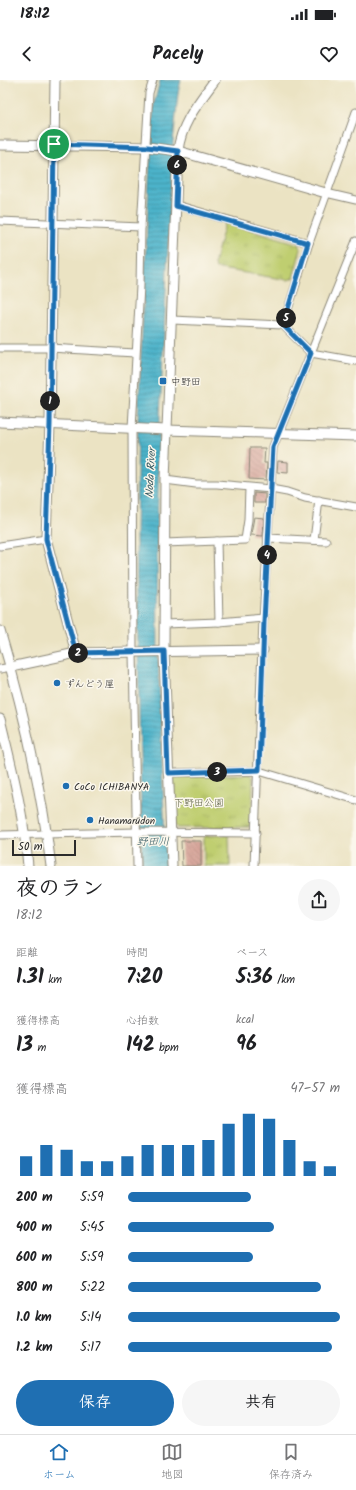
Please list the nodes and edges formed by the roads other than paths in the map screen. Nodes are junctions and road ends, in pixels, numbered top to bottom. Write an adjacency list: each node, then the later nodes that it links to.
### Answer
1 (55, 80): 5 (street)
2 (153, 80): 7 (street)
3 (215, 80): 8 (street)
4 (356, 112): 9 (street)
5 (54, 144): 6 (street); 7 (street); 13 (street)
6 (0, 145)
7 (147, 147): 8 (street); 14 (street)
8 (178, 151): 9 (street); 11 (street)
9 (326, 193): 10 (street); 16 (street)
10 (356, 200)
11 (176, 206): 16 (street); 17 (street)
12 (0, 221): 13 (street)
13 (54, 223): 14 (street); 20 (street)
14 (141, 226): 21 (street)
15 (356, 241): 22 (street)
16 (308, 243): 18 (street)
17 (172, 320): 18 (street); 27 (street)
18 (283, 325): 22 (street)
19 (0, 348): 20 (street)
20 (50, 348): 21 (street); 25 (street)
21 (135, 353): 26 (street)
22 (311, 353): 23 (street); 28 (street)
23 (356, 361)
24 (0, 422): 25 (street)
25 (50, 424): 26 (street); 36 (street)
26 (132, 428): 27 (street); 48 (street)
27 (166, 430): 28 (street); 30 (street)
28 (278, 434): 29 (street); 32 (street)
29 (356, 436)
30 (165, 480): 31 (street); 40 (street)
31 (249, 488): 32 (street); 38 (street)
32 (270, 489): 33 (street); 35 (street)
33 (319, 500): 34 (street); 37 (street)
34 (356, 507)
35 (268, 538): 37 (street); 42 (street)
36 (46, 539): 41 (street); 49 (street)
37 (314, 540): 39 (street)
38 (217, 541): 40 (street); 43 (street)
39 (326, 541)
40 (164, 543): 44 (street)
41 (0, 546)
42 (264, 618): 43 (street); 46 (street)
43 (219, 622): 44 (street)
44 (164, 624): 47 (street)
45 (0, 631): 50 (street)
46 (263, 650): 47 (street); 53 (street)
47 (164, 651): 48 (street); 54 (street)
48 (133, 652): 49 (street); 56 (street)
49 (76, 653): 50 (street)
50 (11, 667): 51 (street); 59 (street)
51 (0, 669)
52 (0, 719): 61 (street)
53 (259, 770): 54 (street); 55 (street); 58 (street)
54 (168, 773): 57 (street)
55 (356, 800)
56 (136, 832): 57 (street); 59 (street); 64 (street)
57 (171, 833): 58 (street); 65 (street)
58 (256, 833): 66 (street)
59 (47, 834): 61 (street); 63 (street)
60 (0, 835): 61 (street)
61 (25, 835): 62 (street)
62 (28, 866)
63 (51, 866)
64 (137, 866)
65 (172, 866)
66 (254, 866)

